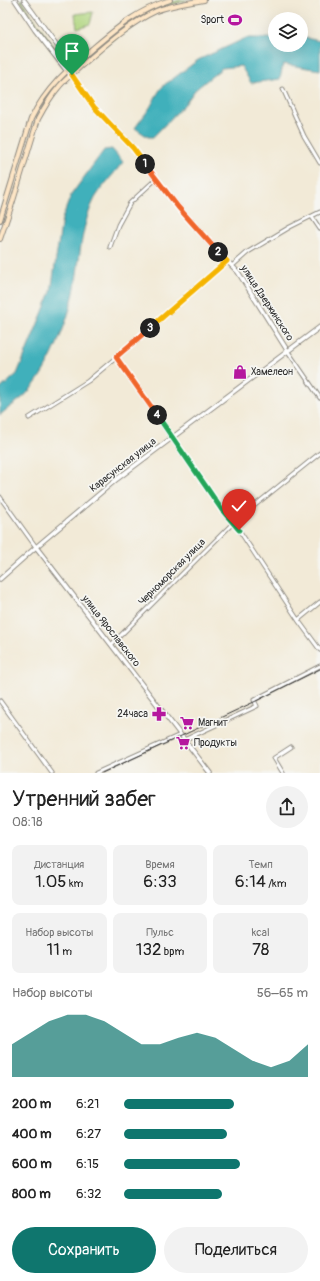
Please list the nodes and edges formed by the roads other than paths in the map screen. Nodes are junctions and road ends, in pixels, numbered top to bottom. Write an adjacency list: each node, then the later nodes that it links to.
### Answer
1 (15, 0): 6 (street, улица Дзержинского)
2 (24, 0): 5 (street)
3 (170, 0): 5 (main road)
4 (204, 0): 7 (main road)
5 (72, 66): 6 (main road); 7 (street)
6 (66, 70): 7 (street, улица Дзержинского); 13 (main road)
7 (72, 75): 10 (street, улица Дзержинского); 15 (main road)
8 (283, 89): 9 (street)
9 (320, 163)
10 (156, 179): 16 (street); 17 (street, улица Дзержинского)
11 (320, 212): 12 (street)
12 (312, 217): 14 (street); 18 (street)
13 (0, 220)
14 (320, 229)
15 (0, 239)
16 (110, 247)
17 (227, 261): 18 (street, улица Дзержинского); 21 (street)
18 (232, 266): 20 (street, улица Дзержинского)
19 (320, 327): 20 (street, Карасунская улица)
20 (287, 350): 22 (street, улица Дзержинского); 24 (street, Карасунская улица)
21 (116, 357): 23 (street); 24 (street)
22 (320, 398)
23 (29, 418)
24 (172, 437): 27 (street); 28 (street, Карасунская улица)
25 (320, 453): 27 (street, Черноморская улица)
26 (0, 497): 28 (street, улица Ярославского)
27 (233, 523): 31 (street); 32 (street, Черноморская улица)
28 (36, 547): 29 (street, Карасунская улица); 32 (street, улица Ярославского)
29 (0, 579)
30 (320, 602): 31 (street)
31 (298, 620): 33 (street)
32 (112, 644): 36 (street, улица Ярославского)
33 (320, 650)
34 (320, 666): 37 (street)
35 (0, 701): 39 (street)
36 (180, 735): 37 (street, улица Ярославского); 40 (street)
37 (184, 740): 41 (street, улица Ярославского)
38 (291, 747): 42 (street)
39 (52, 773)
40 (96, 773)
41 (210, 773)
42 (283, 773)

